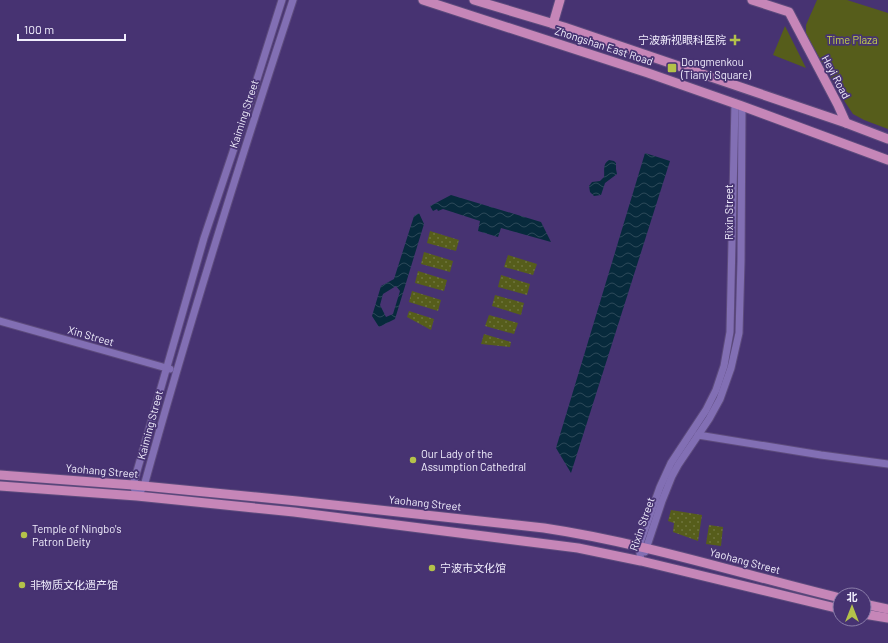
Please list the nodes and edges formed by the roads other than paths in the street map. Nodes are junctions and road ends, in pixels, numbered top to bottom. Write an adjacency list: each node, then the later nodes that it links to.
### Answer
1 (282, 0): 13 (street, Kaiming Street)
2 (293, 0): 14 (street, Kaiming Street)
3 (423, 0): 8 (main road, Zhongshan East Road)
4 (474, 0): 7 (main road, Zhongshan East Road)
5 (560, 0): 7 (main road)
6 (752, 0): 9 (main road, Heyi Road)
7 (553, 24): 9 (main road, Zhongshan East Road)
8 (738, 104): 11 (main road, Zhongshan East Road); 15 (street, Rixin Street); 22 (street, Rixin Street)
9 (846, 123): 10 (main road, Zhongshan East Road)
10 (888, 139)
11 (888, 160)
12 (0, 322): 13 (street, Xin Street)
13 (166, 369): 14 (street, Xin Street); 18 (street, Kaiming Street)
14 (176, 371): 20 (street, Kaiming Street)
15 (698, 435): 16 (street); 22 (street, Rixin Street)
16 (888, 464)
17 (0, 475): 18 (main road, Yaohang Street)
18 (133, 485): 20 (main road, Yaohang Street); 21 (street)
19 (0, 486): 21 (main road, Yaohang Street)
20 (144, 486): 21 (street, Kaiming Street); 22 (main road, Yaohang Street)
21 (137, 496): 23 (main road, Yaohang Street)
22 (643, 547): 23 (street, Rixin Street); 24 (main road, Yaohang Street)
23 (641, 561): 26 (main road, Yaohang Street)
24 (832, 596)
25 (872, 606): 27 (main road)
26 (832, 607)
27 (888, 609)
28 (872, 615): 29 (main road)
29 (888, 618)

